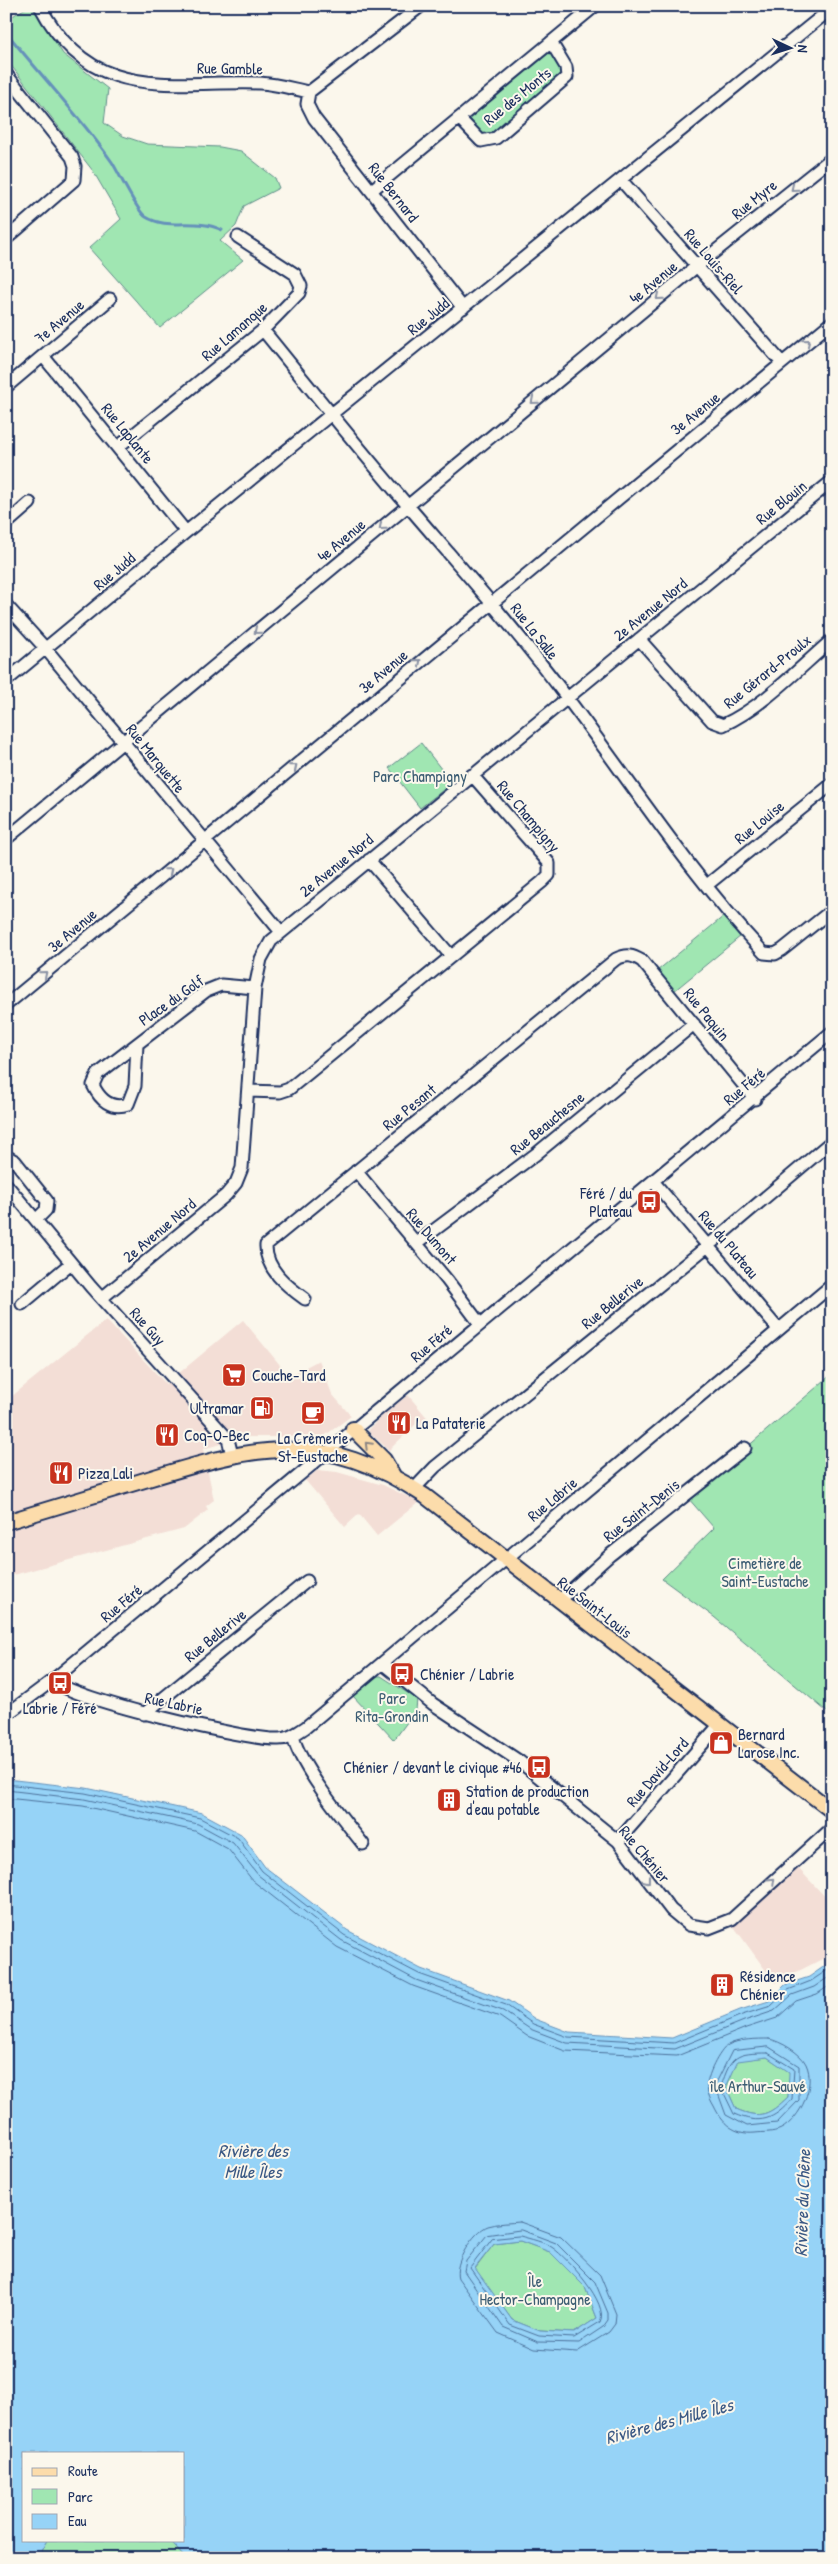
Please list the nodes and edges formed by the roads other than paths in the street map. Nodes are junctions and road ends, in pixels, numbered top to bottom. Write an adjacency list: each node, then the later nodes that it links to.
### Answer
1 (40, 6): 7 (street, Rue Gamble)
2 (421, 6): 7 (street)
3 (595, 6): 5 (street, Rue des Monts)
4 (832, 8): 10 (street, Rue Judd)
5 (551, 42): 8 (street, Rue des Monts); 8 (street, Rue des Monts)
6 (6, 74): 13 (street)
7 (309, 92): 11 (street, Rue Bernard)
8 (459, 118): 11 (street, Rue des Monts)
9 (832, 158): 14 (street, Rue Myre, one-way to 14)
10 (621, 180): 14 (street, Rue Louis-Riel); 16 (street, Rue Judd)
11 (372, 190): 16 (street, Rue Bernard)
12 (238, 236): 18 (street, Rue Lamanque)
13 (6, 239)
14 (697, 266): 20 (street, Rue Louis-Riel); 26 (street, 4e Avenue, one-way to 26)
15 (110, 299): 19 (street, 7e Avenue)
16 (463, 308): 22 (street, Rue Judd)
17 (832, 322): 20 (street, 3e Avenue, one-way to 17)
18 (263, 330): 22 (street, Rue La Salle); 23 (street, Rue Lamanque)
19 (43, 356): 21 (street, 7e Avenue); 23 (street, Rue Laplante)
20 (782, 363): 30 (street, 3e Avenue)
21 (6, 387)
22 (332, 415): 26 (street, Rue La Salle); 28 (street, Rue Judd)
23 (118, 447): 28 (street, Rue Laplante)
24 (832, 481): 29 (street, Rue Blouin)
25 (30, 503): 27 (street)
26 (408, 506): 30 (street, Rue La Salle); 37 (street, 4e Avenue, one-way to 37)
27 (6, 524)
28 (186, 532): 34 (street, Rue Judd)
29 (750, 548): 32 (street, 2e Avenue Nord)
30 (491, 602): 36 (street, Rue La Salle); 41 (street, 3e Avenue, one-way to 30)
31 (6, 605): 34 (street, Rue Marquette)
32 (639, 639): 33 (street, Rue Gérard-Proulx); 36 (street, 2e Avenue Nord)
33 (832, 640)
34 (46, 648): 35 (street, Rue Judd); 37 (street, Rue Marquette)
35 (6, 682)
36 (568, 698): 38 (street, 2e Avenue Nord); 43 (street, Rue La Salle)
37 (123, 743): 40 (street, 4e Avenue); 41 (street, Rue Marquette)
38 (472, 775): 42 (street, 2e Avenue Nord); 47 (street, Rue Champigny)
39 (832, 784): 43 (street, Rue Louise)
40 (6, 840)
41 (204, 841): 45 (street, Rue Marquette); 49 (street, 3e Avenue, one-way to 41)
42 (369, 860): 45 (street, 2e Avenue Nord); 47 (street)
43 (707, 885): 44 (street, Rue La Salle)
44 (832, 910)
45 (281, 932): 48 (street, 2e Avenue Nord)
46 (630, 955): 50 (street, Rue Paquin); 57 (street, Rue Pesant)
47 (450, 956): 53 (street, Rue Champigny)
48 (255, 988): 52 (street, Place du Golf); 53 (street, 2e Avenue Nord)
49 (6, 1006)
50 (694, 1024): 54 (street, Rue Paquin); 61 (street, Rue Beauchesne)
51 (832, 1032): 54 (street, Rue Féré)
52 (137, 1044): 52 (street, Place du Golf)
53 (248, 1090): 65 (street, 2e Avenue Nord)
54 (754, 1099): 58 (street, Rue Féré)
55 (832, 1141): 62 (street, Rue Bellerive)
56 (6, 1156): 60 (street)
57 (356, 1170): 61 (street, Rue Dumont); 66 (street, Rue Pesant)
58 (653, 1181): 62 (street, Rue du Plateau); 68 (street, Rue Féré)
59 (6, 1184): 60 (street, Rue Guy)
60 (36, 1220): 63 (street, Rue Guy)
61 (417, 1243): 68 (street, Rue Dumont)
62 (709, 1245): 69 (street, Rue du Plateau); 75 (street, Rue Bellerive)
63 (71, 1263): 65 (street, Rue Guy); 67 (street)
64 (832, 1285): 69 (street, Rue Labrie)
65 (102, 1298): 73 (street, Rue Guy)
66 (305, 1299)
67 (22, 1304)
68 (480, 1324): 70 (street, Rue Féré)
69 (778, 1329): 77 (street, Rue Labrie)
70 (353, 1429): 72 (street, Rue Féré); 74 (main road, one-way to 70)
71 (745, 1448): 79 (street, Rue Saint-Denis)
72 (325, 1453): 73 (main road, Rue Saint-Louis); 74 (main road, Rue Saint-Louis); 81 (street, Rue Féré)
73 (232, 1455): 76 (main road, Rue Saint-Louis)
74 (394, 1478): 75 (main road, Rue Saint-Louis)
75 (414, 1489): 77 (main road, Rue Saint-Louis)
76 (6, 1522)
77 (505, 1559): 79 (main road, Rue Saint-Louis); 80 (street, Rue Labrie)
78 (307, 1581): 82 (street, Rue Bellerive)
79 (559, 1601): 84 (main road, Rue Saint-Louis)
80 (382, 1663): 85 (street, Rue Labrie); 88 (street, Rue Chénier)
81 (53, 1680): 82 (street, Rue Labrie); 83 (street, Rue Féré)
82 (144, 1714): 85 (street, Rue Labrie)
83 (6, 1715)
84 (720, 1724): 86 (main road, Rue Saint-Louis); 88 (street, Rue David-Lord)
85 (293, 1736): 89 (street)
86 (832, 1811)
87 (832, 1828): 88 (street, Rue Chénier, one-way to 87)
88 (618, 1841)
89 (363, 1844)

